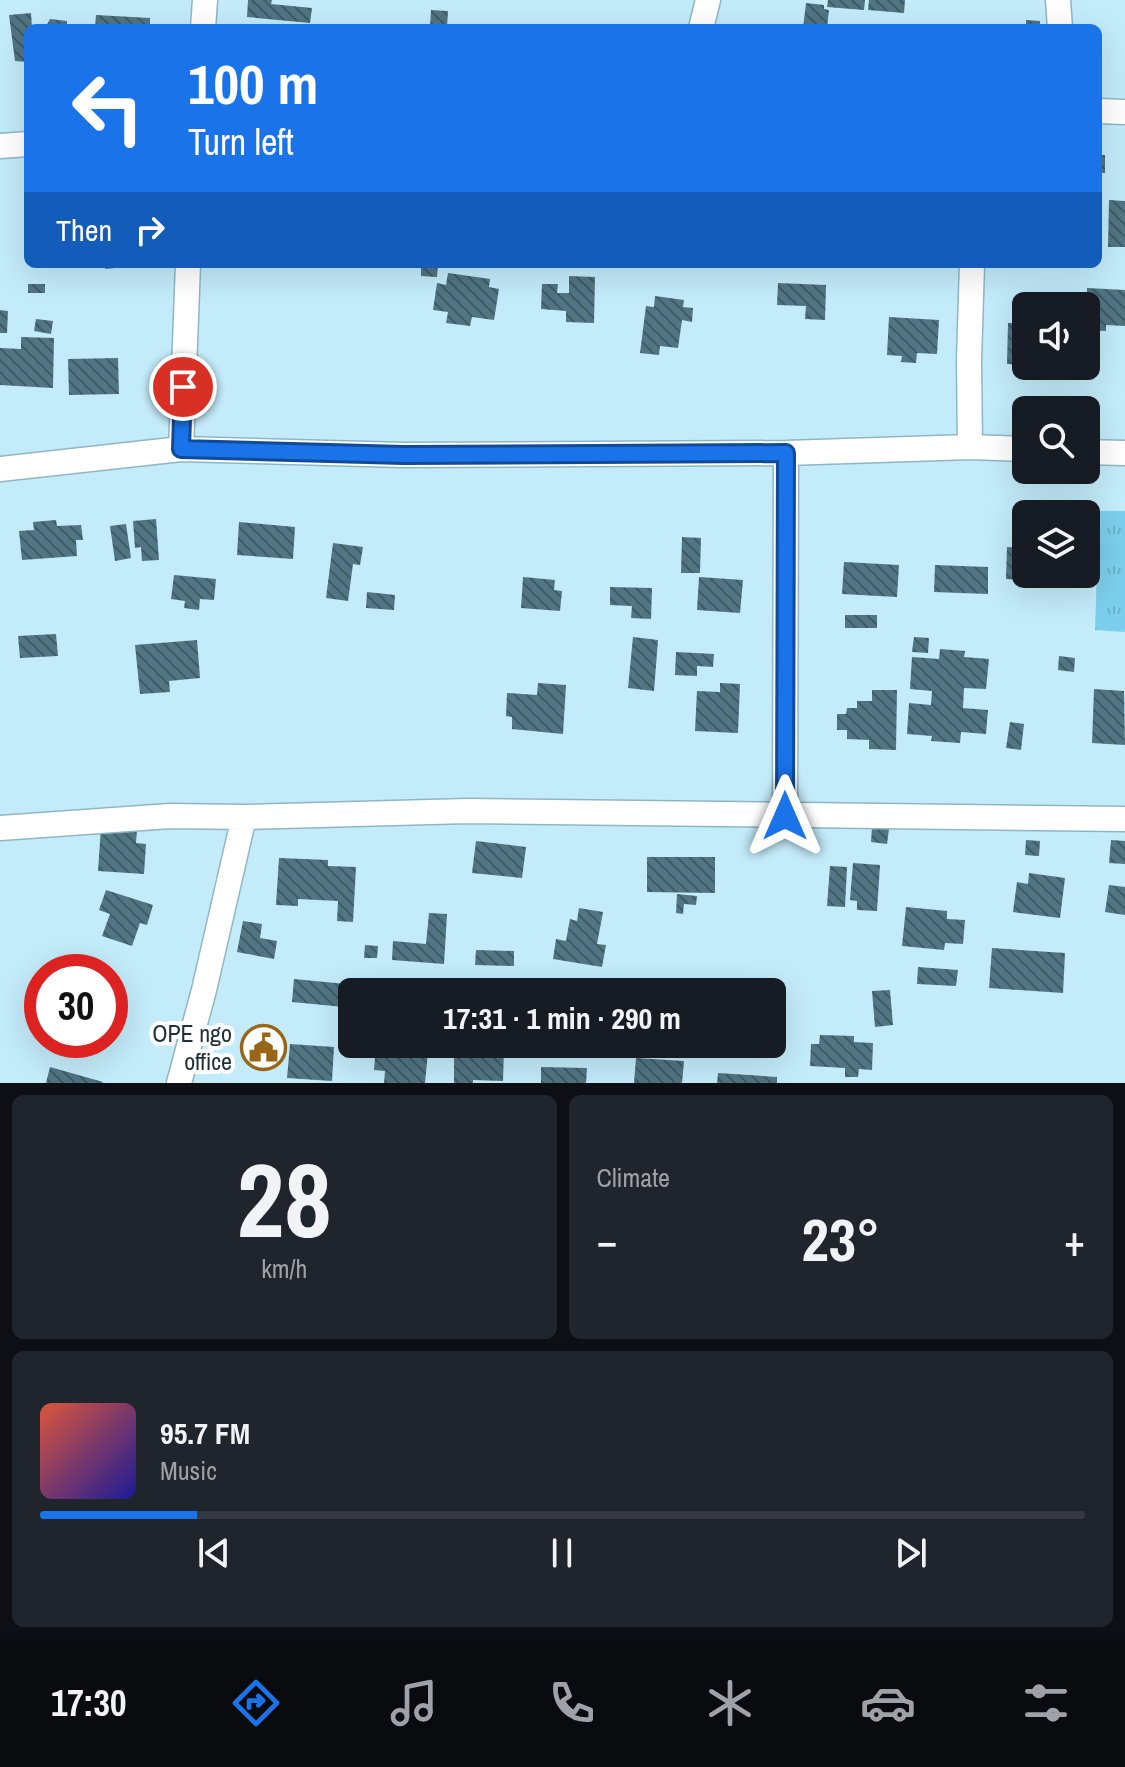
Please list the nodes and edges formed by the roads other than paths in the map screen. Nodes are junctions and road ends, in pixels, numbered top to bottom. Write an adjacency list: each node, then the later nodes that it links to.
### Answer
1 (205, 0): 4 (street)
2 (708, 0): 5 (street)
3 (1058, 0): 6 (street)
4 (203, 24)
5 (702, 24)
6 (1060, 24)
7 (1102, 111): 8 (street)
8 (1125, 112)
9 (24, 144): 10 (street)
10 (0, 146)
11 (188, 268): 15 (street)
12 (972, 268): 13 (street)
13 (970, 447): 14 (street); 17 (street)
14 (1012, 448)
15 (181, 449): 17 (street); 19 (street)
16 (1100, 452): 18 (street)
17 (786, 453): 20 (street)
18 (1125, 453)
19 (0, 469)
20 (785, 816): 21 (street); 22 (street)
21 (244, 817): 23 (street); 24 (street)
22 (1125, 819)
23 (0, 828)
24 (179, 1083)

